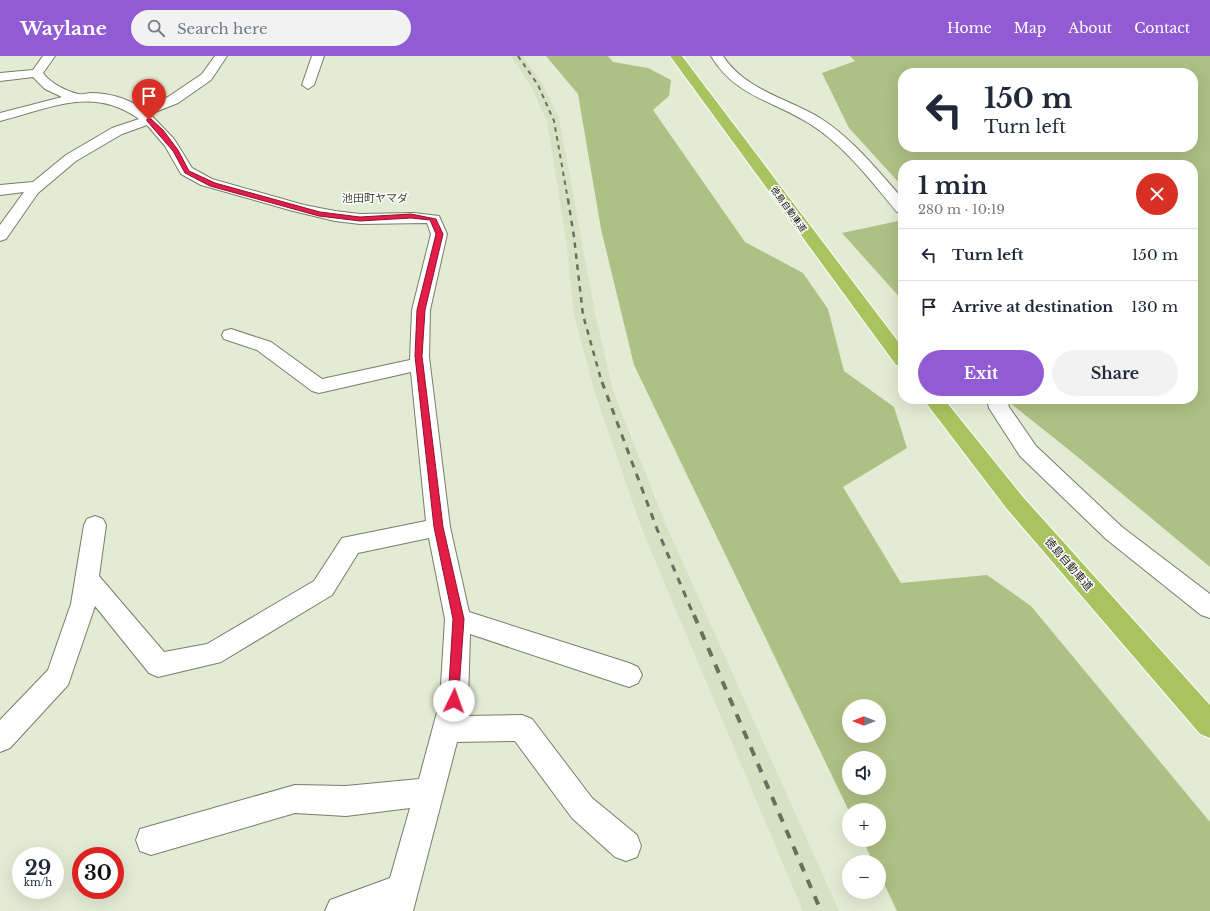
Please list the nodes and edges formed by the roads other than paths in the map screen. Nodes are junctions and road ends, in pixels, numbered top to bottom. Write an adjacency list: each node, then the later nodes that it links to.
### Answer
1 (49, 56): 6 (street)
2 (221, 56): 11 (street)
3 (318, 56): 8 (street)
4 (676, 56): 17 (highway, 徳島自動車道)
5 (717, 56): 14 (street)
6 (37, 73): 7 (street); 9 (street)
7 (0, 77)
8 (308, 85)
9 (77, 98): 10 (street); 11 (street)
10 (0, 117)
11 (146, 117): 12 (street); 18 (street)
12 (38, 186): 13 (street); 15 (street)
13 (0, 190)
14 (898, 203)
15 (0, 236)
16 (231, 335): 18 (street)
17 (898, 355)
18 (419, 364): 22 (street)
19 (937, 404): 27 (highway, 徳島自動車道)
20 (998, 404): 24 (street)
21 (95, 525): 23 (street)
22 (438, 527): 23 (street); 25 (street)
23 (87, 578): 29 (street)
24 (1210, 608)
25 (458, 619): 26 (street); 28 (street)
26 (629, 676)
27 (1210, 725)
28 (446, 729): 30 (street); 32 (street)
29 (0, 739)
30 (428, 792): 31 (street); 33 (street)
31 (151, 840)
32 (626, 846)
33 (399, 900): 34 (street)
34 (341, 911)

